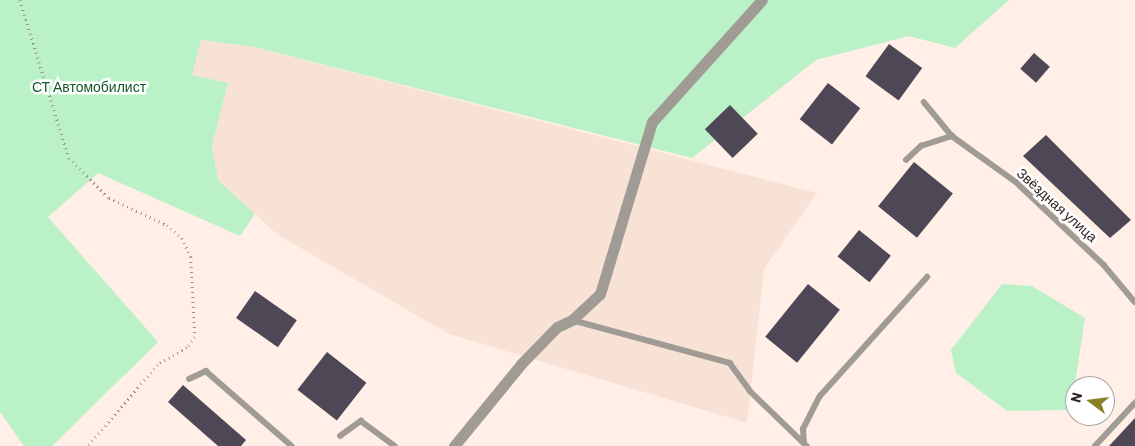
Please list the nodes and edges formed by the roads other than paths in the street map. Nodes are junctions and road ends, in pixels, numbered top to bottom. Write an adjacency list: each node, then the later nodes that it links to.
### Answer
1 (762, 0): 7 (street)
2 (924, 102): 3 (lane, Звёздная улица)
3 (952, 136): 4 (lane); 6 (lane, Звёздная улица)
4 (906, 160)
5 (927, 277): 11 (lane)
6 (1135, 302)
7 (572, 320): 11 (lane); 14 (street)
8 (189, 379): 12 (lane)
9 (1135, 403): 15 (lane)
10 (340, 436): 13 (lane)
11 (805, 445)
12 (292, 446)
13 (395, 446)
14 (454, 446)
15 (1095, 446)

